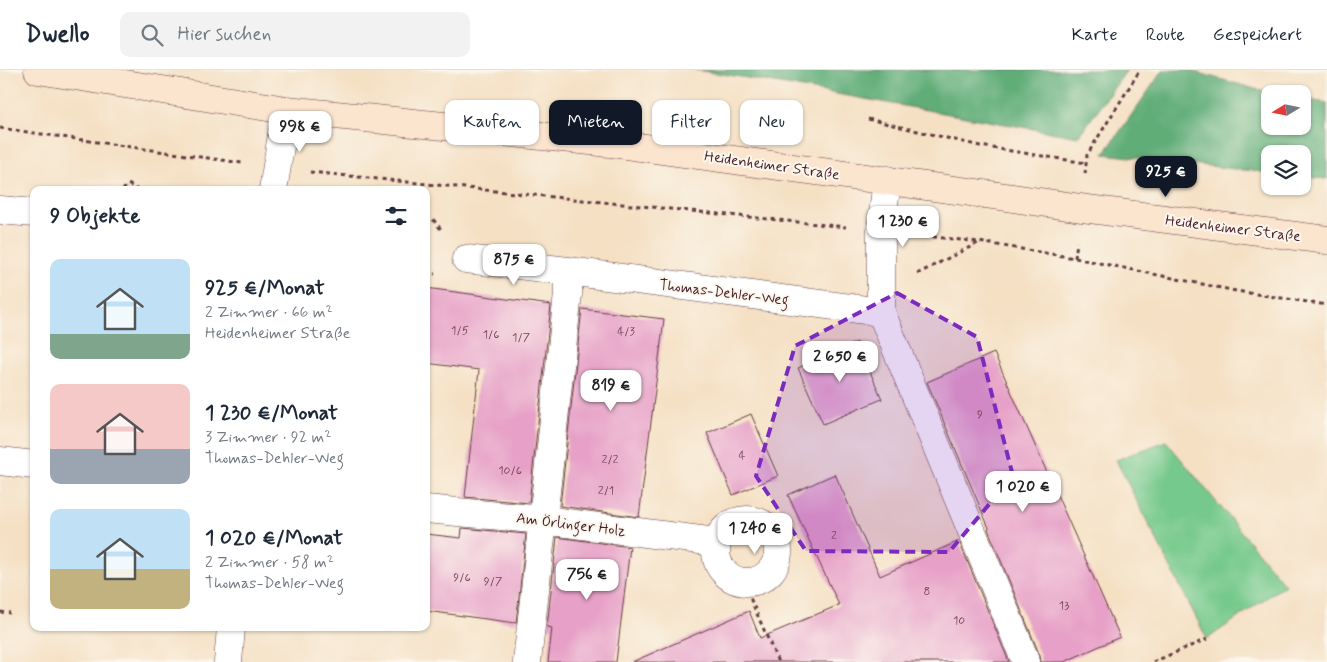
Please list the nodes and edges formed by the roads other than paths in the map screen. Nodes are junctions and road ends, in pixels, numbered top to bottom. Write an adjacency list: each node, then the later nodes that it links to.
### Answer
1 (38, 70): 2 (main road, Heidenheimer Straße)
2 (286, 110): 3 (street); 4 (main road, Heidenheimer Straße)
3 (275, 179)
4 (887, 180): 7 (main road, Heidenheimer Straße); 10 (street)
5 (0, 210): 6 (street)
6 (30, 213)
7 (1327, 240)
8 (466, 259): 9 (street, Thomas-Dehler-Weg)
9 (568, 271): 10 (street, Thomas-Dehler-Weg); 14 (street)
10 (881, 302): 19 (street)
11 (0, 460): 12 (street)
12 (30, 464)
13 (430, 509): 14 (street, Am Örlinger Holz)
14 (543, 520): 15 (street, Am Örlinger Holz); 18 (street)
15 (716, 542): 15 (street)
16 (231, 631): 17 (street)
17 (228, 662)
18 (527, 662)
19 (1026, 662)

